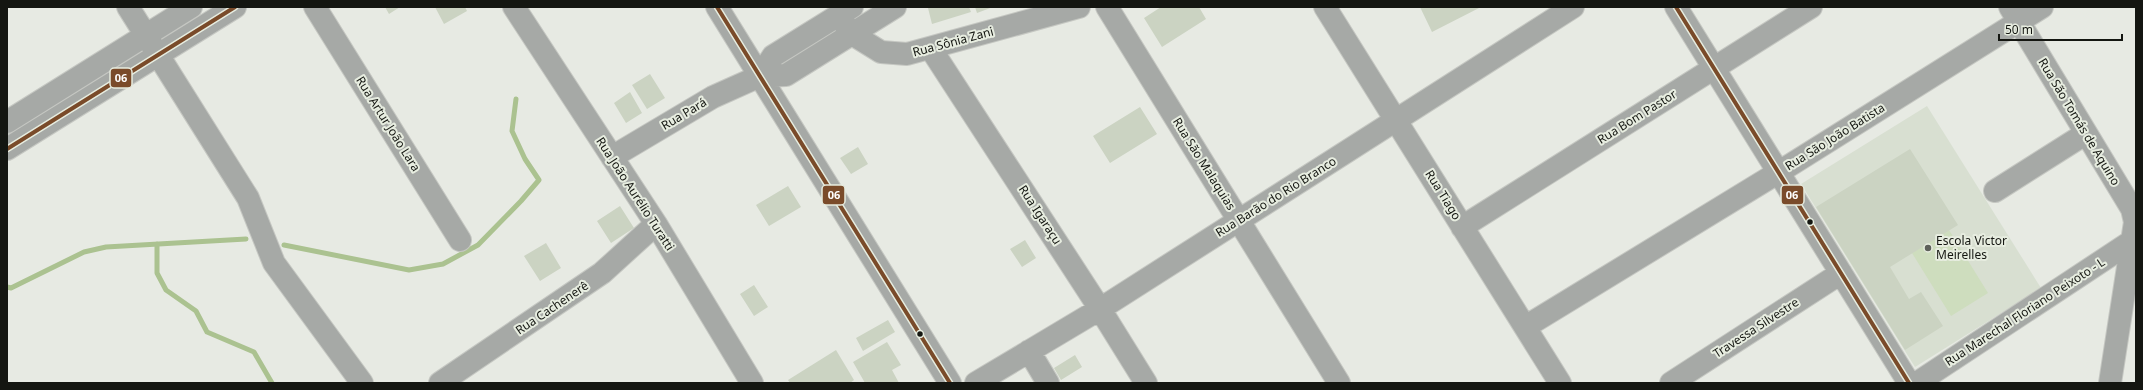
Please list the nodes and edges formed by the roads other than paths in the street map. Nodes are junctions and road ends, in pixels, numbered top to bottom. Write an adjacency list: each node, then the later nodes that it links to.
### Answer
1 (128, 7): 18 (street)
2 (191, 7): 18 (street)
3 (235, 7): 20 (street)
4 (315, 7): 33 (street, Rua Artur João Lara)
5 (514, 7): 27 (street, Rua João Aurélio Turatti)
6 (717, 7): 22 (street)
7 (895, 7): 17 (street, Rua Pará)
8 (1079, 7): 19 (street, Rua Sônia Zani)
9 (1107, 7): 30 (street, Rua São Malaquias)
10 (1574, 7): 23 (street, Rua Barão do Rio Branco)
11 (1676, 7): 21 (street)
12 (1811, 7): 21 (street, Rua Bom Pastor)
13 (2042, 7): 16 (street, Rua São João Batista)
14 (1331, 9): 23 (street, Rua Tiago)
15 (845, 11): 17 (street, Rua Sônia Zani); 22 (street)
16 (2015, 14): 25 (street, Rua São Tomás de Aquino); 28 (street, Rua São João Batista)
17 (852, 34): 19 (street, Rua Sônia Zani); 22 (street, Rua Pará)
18 (146, 35): 20 (street); 24 (street)
19 (931, 49): 36 (street, Rua Igaraçu)
20 (158, 55): 26 (street); 39 (street)
21 (1714, 68): 28 (street); 32 (street, Rua Bom Pastor)
22 (760, 76): 27 (street, Rua Pará); 42 (street)
23 (1396, 121): 30 (street, Rua Barão do Rio Branco); 32 (street, Rua Tiago)
24 (7, 122)
25 (2085, 134): 29 (street); 34 (street, Rua São Tomás de Aquino)
26 (9, 143)
27 (612, 157): 31 (street, Rua João Aurélio Turatti)
28 (1779, 172): 35 (street); 37 (street, Rua São João Batista)
29 (1994, 191)
30 (1240, 221): 36 (street, Rua Barão do Rio Branco); 46 (street, Rua São Malaquias)
31 (656, 224): 40 (street, Rua Cachenerê); 41 (street, Rua João Aurélio Turatti)
32 (1462, 227): 37 (street, Rua Tiago)
33 (460, 240)
34 (2132, 241): 50 (street, Rua Marechal Floriano Peixoto - L); 51 (street, Rua São Tomás de Aquino)
35 (1841, 273): 48 (street, Travessa Silvestre); 49 (street)
36 (1100, 309): 38 (street, Rua Barão do Rio Branco); 45 (street, Rua Igaraçu)
37 (1525, 327): 47 (street, Rua Tiago)
38 (1029, 351): 43 (street, Rua Barão do Rio Branco); 44 (street)
39 (362, 383)
40 (440, 383)
41 (752, 383)
42 (950, 383)
43 (976, 383)
44 (1048, 383)
45 (1146, 383)
46 (1339, 383)
47 (1560, 383)
48 (1671, 383)
49 (1909, 383)
50 (1917, 383)
51 (2110, 383)

